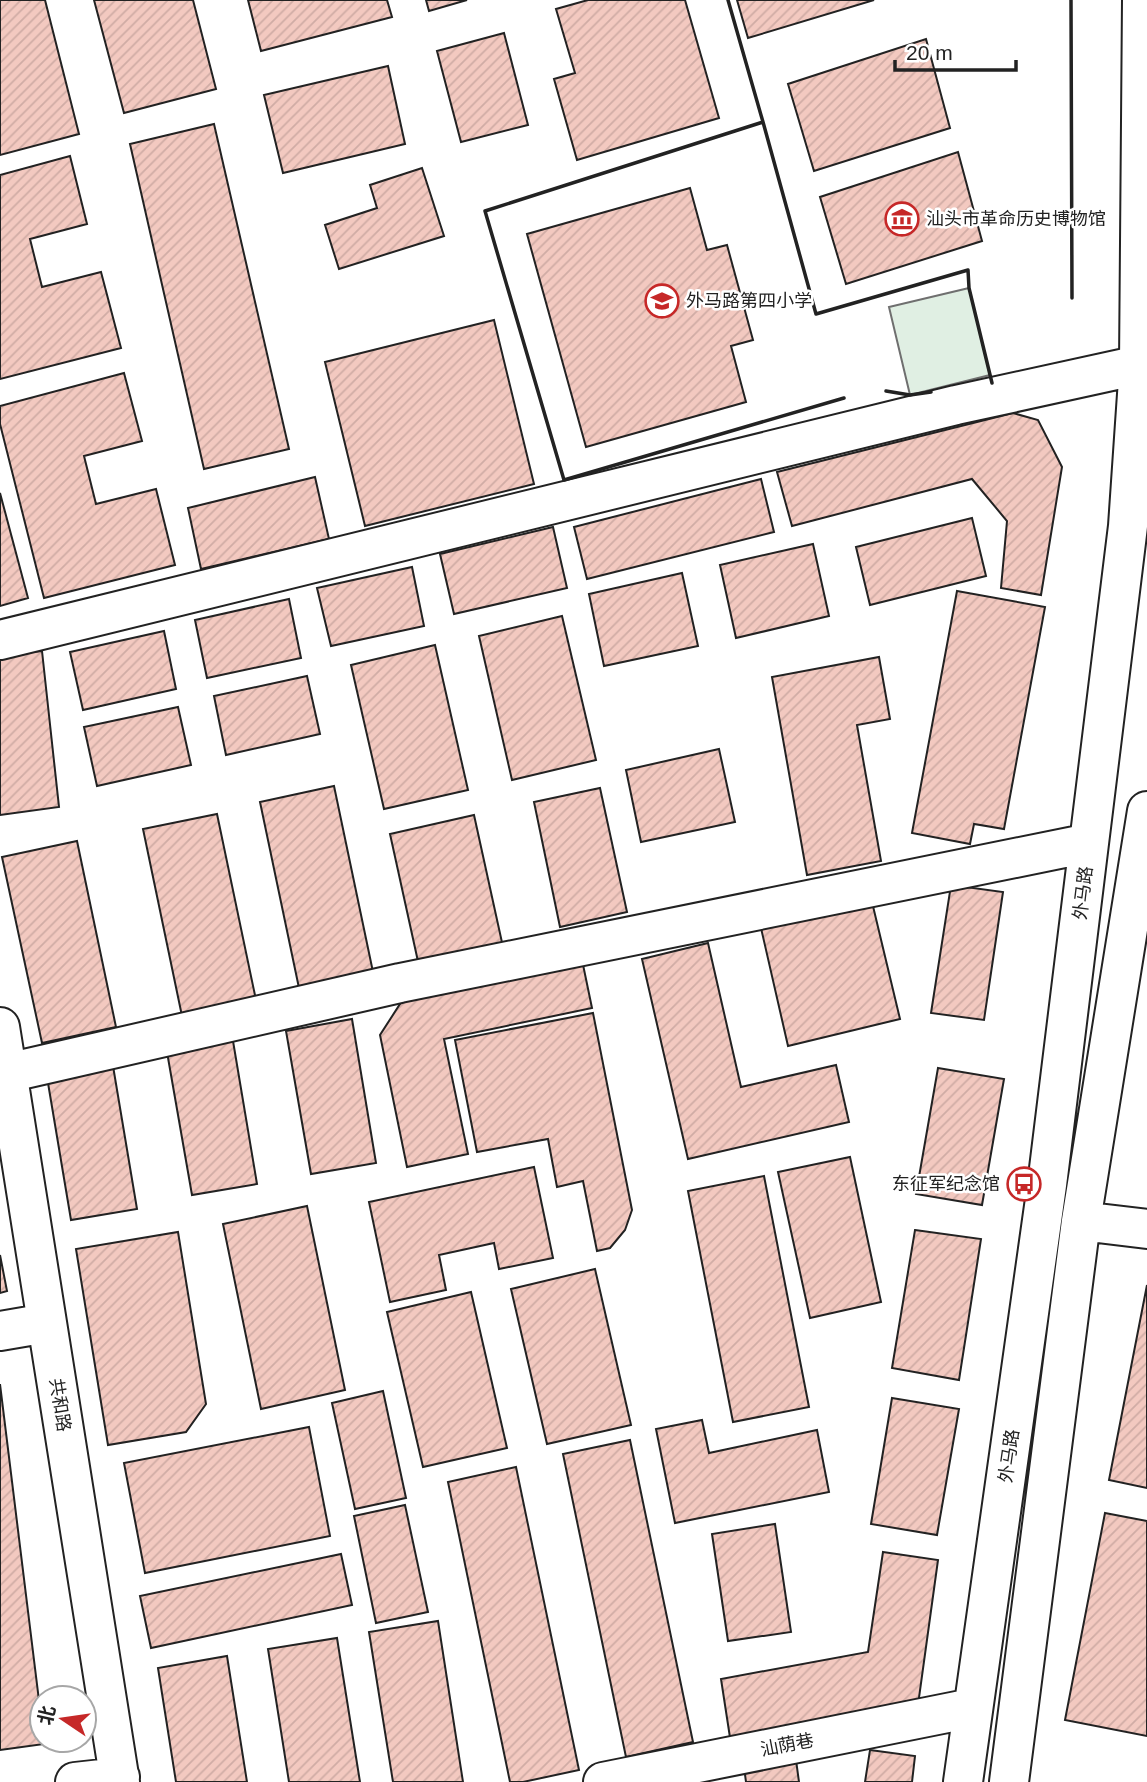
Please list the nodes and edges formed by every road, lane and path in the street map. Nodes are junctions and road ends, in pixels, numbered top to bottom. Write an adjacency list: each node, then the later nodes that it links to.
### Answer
1 (1142, 0): 2 (street, 外马路)
2 (1139, 366): 3 (street); 5 (street, 外马路)
3 (0, 640)
4 (1147, 811): 8 (street)
5 (1089, 844): 7 (street); 12 (street, 外马路)
6 (0, 1027): 7 (street, 共和路)
7 (7, 1073): 10 (street, 共和路)
8 (1081, 1221): 9 (street); 17 (street)
9 (1147, 1229)
10 (47, 1323): 11 (street); 13 (street, 共和路)
11 (0, 1331)
12 (972, 1708): 15 (street, 汕荫巷); 16 (street, 外马路)
13 (120, 1779): 14 (street)
14 (75, 1782)
15 (603, 1782)
16 (963, 1782)
17 (1009, 1782)

